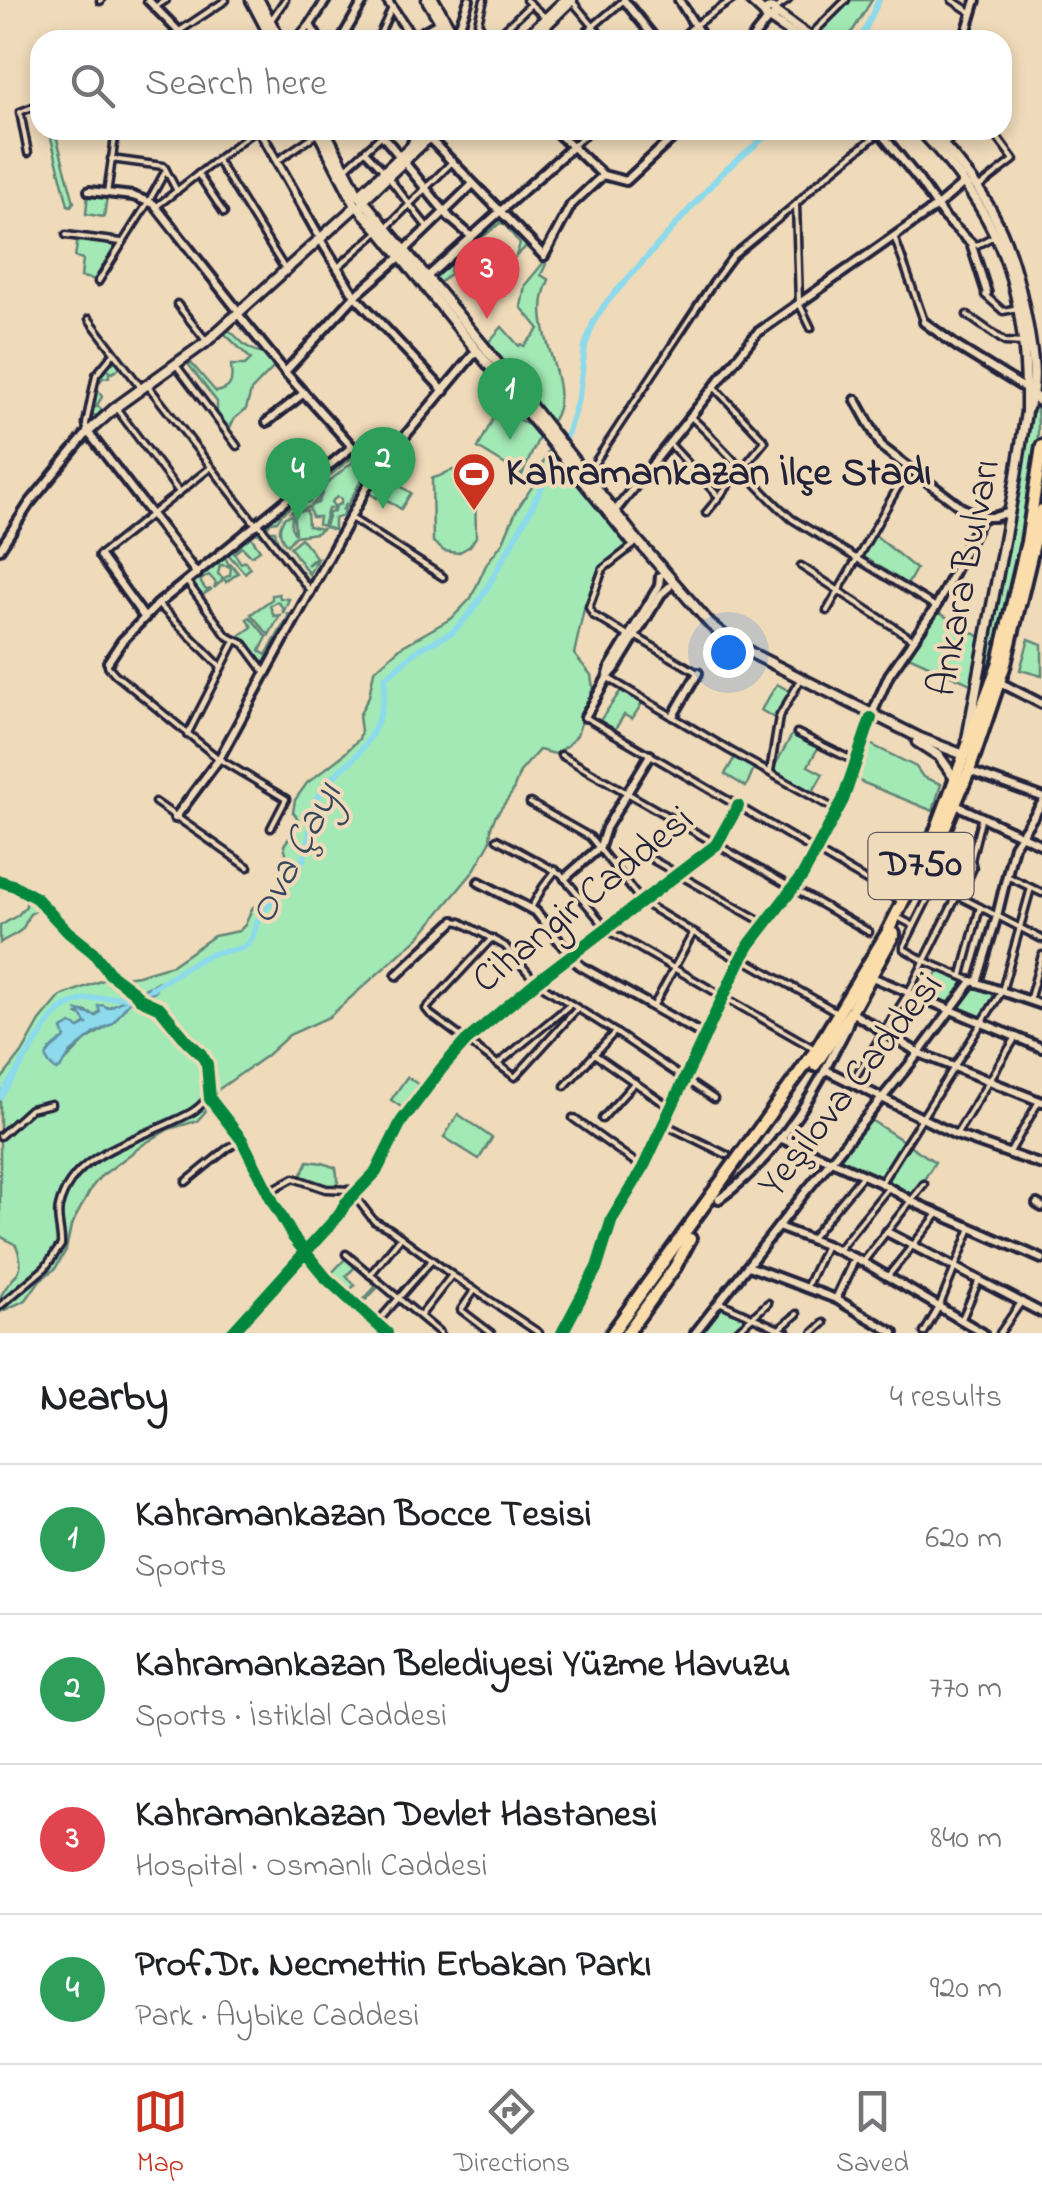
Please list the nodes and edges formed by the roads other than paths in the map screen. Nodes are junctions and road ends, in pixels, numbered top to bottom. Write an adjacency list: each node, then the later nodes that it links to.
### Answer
1 (166, 0): 22 (street)
2 (226, 0): 33 (street)
3 (250, 0): 27 (main road)
4 (259, 0): 27 (main road)
5 (286, 0): 27 (street)
6 (364, 0): 38 (street)
7 (430, 0): 28 (main road); 43 (main road)
8 (469, 0): 44 (street)
9 (484, 0): 45 (street)
10 (570, 0): 26 (main road); 31 (street); 48 (main road)
11 (624, 0): 31 (street); 51 (street)
12 (679, 0): 30 (street)
13 (732, 0): 30 (street)
14 (750, 0): 24 (main road)
15 (760, 0): 24 (main road)
16 (788, 0): 24 (street)
17 (846, 0): 55 (street)
18 (952, 0): 25 (street)
19 (976, 0): 25 (street)
20 (321, 2): 29 (street)
21 (528, 2): 26 (street); 46 (street)
22 (152, 3): 32 (street)
23 (390, 4): 39 (street); 40 (street)
24 (773, 11): 54 (main road)
25 (972, 13): 56 (street)
26 (546, 18): 47 (main road)
27 (267, 22): 34 (main road); 35 (main road)
28 (440, 22): 41 (street); 42 (main road)
29 (310, 25): 36 (street); 37 (street)
30 (695, 25): 52 (street); 53 (street)
31 (592, 26): 49 (street); 50 (street)
32 (177, 30)
33 (182, 30)
34 (269, 30)
35 (273, 30)
36 (306, 30)
37 (313, 30)
38 (347, 30)
39 (381, 30)
40 (405, 30)
41 (425, 30)
42 (446, 30)
43 (448, 30)
44 (458, 30)
45 (482, 30)
46 (502, 30)
47 (533, 30)
48 (542, 30)
49 (587, 30)
50 (596, 30)
51 (648, 30)
52 (689, 30)
53 (698, 30)
54 (797, 30)
55 (817, 30)
56 (967, 30)
57 (30, 108): 83 (street)
58 (115, 140): 84 (street)
59 (244, 140): 85 (street)
60 (263, 140): 87 (street)
61 (307, 140): 87 (street)
62 (325, 140): 101 (main road)
63 (326, 140): 90 (main road)
64 (377, 140): 82 (street)
65 (386, 140): 86 (street)
66 (413, 140): 81 (street)
67 (421, 140): 81 (main road)
68 (423, 140): 86 (main road)
69 (434, 140): 88 (street)
70 (566, 140): 79 (street)
71 (579, 140): 79 (street)
72 (671, 140): 93 (street)
73 (870, 140): 104 (street)
74 (888, 140): 106 (street)
75 (932, 140): 80 (main road, Ankara Bulvarı)
76 (936, 140): 80 (main road, Ankara Bulvarı)
77 (948, 140): 80 (street)
78 (999, 140): 97 (street)
79 (573, 146): 93 (street); 108 (street)
80 (940, 146): 94 (main road, Ankara Bulvarı)
81 (410, 149): 86 (main road)
82 (365, 151): 90 (street); 92 (street)
83 (28, 152)
84 (112, 159): 89 (street); 100 (street)
85 (217, 160): 91 (street); 120 (street)
86 (402, 160): 92 (main road); 96 (street)
87 (276, 161): 114 (street)
88 (452, 162): 95 (street); 96 (street)
89 (166, 170): 98 (street); 102 (street)
90 (345, 170): 101 (main road)
91 (198, 174): 98 (street); 109 (street)
92 (386, 175): 101 (main road); 103 (street)
93 (604, 175): 108 (street)
94 (968, 180): 97 (main road, Ankara Bulvarı); 106 (street); 113 (main road, Ankara Bulvarı)
95 (473, 184): 107 (street); 108 (street)
96 (424, 188): 103 (street); 107 (street)
97 (978, 188): 140 (main road, Ankara Bulvarı)
98 (177, 191): 105 (street)
99 (89, 192): 100 (street)
100 (106, 194): 102 (street)
101 (359, 200): 111 (main road); 114 (main road)
102 (149, 201): 105 (street); 117 (street)
103 (409, 204): 110 (street); 111 (street)
104 (796, 204): 126 (street); 162 (street)
105 (157, 206): 129 (street)
106 (937, 206): 115 (street); 118 (street)
107 (444, 212): 110 (street); 116 (street)
108 (500, 212): 116 (street)
109 (224, 213)
110 (428, 228): 119 (street)
111 (383, 229): 119 (main road); 121 (street)
112 (66, 235): 117 (street)
113 (996, 235): 118 (street); 128 (main road, Ankara Bulvarı)
114 (319, 236): 120 (main road); 121 (street); 129 (main road)
115 (894, 236): 126 (street); 132 (street)
116 (472, 237): 122 (street)
117 (122, 242): 123 (street)
118 (971, 243): 124 (street)
119 (402, 254): 122 (main road); 125 (street); 136 (main road)
120 (283, 266): 129 (main road)
121 (338, 267): 125 (street)
122 (427, 277): 136 (main road)
123 (98, 282)
124 (986, 293): 128 (street)
125 (355, 296): 139 (street); 144 (street)
126 (799, 303): 133 (street); 143 (street)
127 (177, 304): 134 (street)
128 (1019, 308): 135 (main road, Ankara Bulvarı)
129 (237, 311): 134 (main road); 138 (main road); 139 (street)
130 (966, 315): 135 (street)
131 (89, 319): 137 (street)
132 (924, 322): 141 (street)
133 (811, 328)
134 (204, 338): 142 (main road)
135 (1024, 343): 140 (main road, Ankara Bulvarı)
136 (480, 348): 144 (street); 157 (main road)
137 (114, 353): 142 (street); 152 (street)
138 (176, 365): 142 (main road); 154 (street)
139 (285, 372): 146 (street)
140 (1032, 373): 141 (street); 145 (main road, Ankara Bulvarı)
141 (1010, 378): 145 (street)
142 (143, 385): 149 (main road); 152 (main road); 158 (street)
143 (714, 387): 150 (street); 160 (street)
144 (444, 391): 161 (street)
145 (1030, 392): 148 (main road); 167 (main road, Ankara Bulvarı)
146 (304, 393): 151 (street); 156 (street)
147 (856, 400): 159 (street)
148 (1042, 403)
149 (116, 408): 152 (main road); 163 (street)
150 (690, 416): 153 (street); 160 (street)
151 (267, 422)
152 (88, 432): 169 (street); 175 (street)
153 (668, 444): 164 (street); 166 (street)
154 (237, 446)
155 (1042, 446): 208 (highway, D750)
156 (352, 447): 161 (street); 172 (street)
157 (567, 455): 162 (main road); 174 (main road)
158 (210, 468): 163 (street); 172 (street)
159 (909, 468): 170 (street); 177 (street)
160 (743, 469): 164 (street); 177 (street)
161 (375, 472): 171 (street)
162 (586, 476): 166 (main road)
163 (180, 492): 169 (street)
164 (720, 498): 168 (street)
165 (1042, 510): 173 (highway, D750)
166 (615, 511): 202 (main road)
167 (1010, 512): 170 (street); 208 (main road, Ankara Bulvarı)
168 (706, 514)
169 (150, 515): 176 (street); 179 (street)
170 (982, 517): 187 (street)
171 (351, 518): 181 (street); 184 (street)
172 (258, 525): 179 (street); 184 (street)
173 (1040, 529): 198 (highway, D750)
174 (634, 544): 180 (main road); 190 (street)
175 (0, 549)
176 (100, 556): 189 (street)
177 (857, 560): 185 (street); 187 (street)
178 (801, 566): 185 (street)
179 (197, 574): 182 (street)
180 (660, 576): 183 (main road); 190 (street)
181 (443, 577)
182 (187, 582): 186 (street); 192 (street)
183 (669, 587): 190 (street); 199 (main road)
184 (311, 592): 195 (street)
185 (838, 592): 188 (street); 191 (street)
186 (158, 604): 189 (street); 194 (street)
187 (936, 607): 191 (street)
188 (827, 611)
189 (144, 616): 193 (street)
190 (632, 636): 196 (street); 197 (street)
191 (912, 639): 202 (street)
192 (235, 640): 194 (street); 195 (street)
193 (108, 662): 205 (street)
194 (221, 668): 205 (street)
195 (266, 673): 209 (street)
196 (698, 674): 201 (street)
197 (607, 678): 201 (street); 203 (street)
198 (1000, 682): 200 (street); 211 (highway, D750)
199 (799, 683): 202 (main road); 212 (street)
200 (1042, 704)
201 (673, 716): 212 (street)
202 (872, 716): 208 (main road); 210 (street); 213 (main road)
203 (585, 718): 207 (street)
204 (798, 734): 210 (street)
205 (187, 735): 209 (street)
206 (561, 755): 214 (street)
207 (650, 755): 214 (street); 219 (street)
208 (964, 755): 213 (highway, D750)
209 (219, 759): 222 (street); 223 (street)
210 (856, 762): 220 (street)
211 (969, 771): 215 (street); 218 (highway, D750)
212 (770, 773): 220 (street)
213 (956, 780): 246 (highway, D750)
214 (626, 793): 226 (street); 229 (street)
215 (1042, 800): 224 (street, Yeşilova Caddesi)
216 (155, 802): 222 (street)
217 (530, 803): 229 (street)
218 (956, 805): 221 (street); 227 (highway, D750)
219 (738, 806): 226 (street, Cihangir Caddesi); 230 (street)
220 (838, 811): 230 (street)
221 (982, 816): 224 (street); 232 (street)
222 (175, 818): 233 (street)
223 (271, 828)
224 (1020, 834): 228 (street); 236 (street, Yeşilova Caddesi)
225 (497, 839): 234 (street)
226 (716, 845): 235 (street, Cihangir Caddesi); 242 (street)
227 (938, 845): 232 (street); 250 (highway, D750)
228 (1042, 845)
229 (600, 847): 237 (street); 245 (street)
230 (815, 851): 242 (street); 246 (street)
231 (653, 860): 235 (street)
232 (971, 860): 238 (street)
233 (248, 867)
234 (556, 870): 237 (street); 248 (street)
235 (678, 874): 245 (street, Cihangir Caddesi); 252 (street)
236 (1005, 876): 241 (street); 249 (street, Yeşilova Caddesi)
237 (565, 878): 254 (street)
238 (968, 878)
239 (0, 881): 298 (street)
240 (479, 882): 248 (street)
241 (1031, 888): 243 (street); 255 (street)
242 (793, 890): 252 (street); 256 (street)
243 (1042, 892)
244 (958, 896): 247 (street); 253 (street); 263 (street)
245 (642, 902): 254 (street, Cihangir Caddesi); 257 (street)
246 (902, 902): 279 (highway, D750)
247 (980, 907): 249 (street); 267 (street)
248 (531, 908): 261 (street)
249 (997, 916): 255 (street); 269 (street, Yeşilova Caddesi)
250 (901, 919): 253 (street); 266 (highway, D750)
251 (454, 921): 258 (street); 265 (street)
252 (766, 924): 262 (street)
253 (914, 926): 263 (street)
254 (606, 928): 261 (street, Cihangir Caddesi); 264 (street)
255 (1021, 928): 259 (street); 271 (street)
256 (869, 932)
257 (694, 933): 262 (street); 264 (street)
258 (492, 938): 268 (street); 285 (street)
259 (1042, 938)
260 (1042, 955): 273 (street)
261 (570, 956): 268 (street, Cihangir Caddesi); 276 (street)
262 (740, 960): 272 (street); 279 (street)
263 (925, 961): 267 (street); 270 (street)
264 (674, 968): 272 (street); 276 (street)
265 (397, 975)
266 (870, 976): 270 (street); 279 (highway, D750)
267 (963, 978): 269 (street)
268 (536, 982): 274 (street); 285 (street, Cihangir Caddesi)
269 (975, 982): 271 (street); 278 (street, Yeşilova Caddesi)
270 (909, 992): 278 (street); 282 (street)
271 (1002, 992): 273 (street); 280 (street)
272 (724, 998): 283 (street); 287 (street)
273 (1029, 1000): 275 (street)
274 (571, 1004): 277 (street); 290 (street)
275 (1042, 1005)
276 (653, 1007): 283 (street)
277 (578, 1008): 281 (street); 290 (street)
278 (952, 1010): 280 (street); 288 (street, Yeşilova Caddesi)
279 (845, 1013): 282 (street); 287 (highway, D750); 292 (street); 324 (highway, D750)
280 (982, 1024): 284 (street); 291 (street)
281 (615, 1032): 289 (street); 293 (street)
282 (884, 1033): 288 (street); 296 (street)
283 (705, 1036): 293 (street)
284 (1016, 1037): 286 (street); 294 (street)
285 (466, 1041): 290 (street); 323 (street)
286 (1042, 1048)
287 (816, 1050): 332 (highway, D750)
288 (919, 1053): 291 (street); 300 (street, Yeşilova Caddesi)
289 (594, 1054): 295 (street); 297 (street)
290 (498, 1064)
291 (954, 1067): 294 (street); 305 (street)
292 (826, 1070): 296 (street); 310 (street)
293 (685, 1080): 299 (street); 303 (street)
294 (988, 1081): 301 (street); 308 (street)
295 (634, 1082): 303 (street); 306 (street)
296 (852, 1082): 300 (street)
297 (565, 1086)
298 (209, 1095): 311 (street); 355 (street)
299 (714, 1098)
300 (883, 1098): 305 (street); 314 (street, Yeşilova Caddesi)
301 (1041, 1099): 312 (street)
302 (52, 1104): 309 (street)
303 (672, 1108): 307 (street)
304 (572, 1118): 316 (street)
305 (922, 1119): 308 (street); 320 (street)
306 (602, 1120)
307 (664, 1124): 313 (street); 316 (street)
308 (956, 1135): 312 (street)
309 (0, 1136)
310 (780, 1138): 314 (street); 324 (street)
311 (242, 1140): 318 (street); 321 (street)
312 (1010, 1152): 315 (street)
313 (727, 1155)
314 (832, 1162): 317 (street); 328 (street, Yeşilova Caddesi)
315 (1042, 1164)
316 (643, 1168): 372 (street)
317 (863, 1175): 320 (street); 333 (street)
318 (186, 1182)
319 (924, 1184): 325 (street)
320 (885, 1185): 325 (street); 336 (street)
321 (268, 1192): 323 (street); 337 (street)
322 (1042, 1195): 326 (street)
323 (355, 1196): 331 (street); 337 (street)
324 (718, 1199): 332 (highway, D750)
325 (912, 1201): 327 (street); 330 (street)
326 (1040, 1206)
327 (938, 1214): 329 (street); 335 (street)
328 (778, 1227): 333 (street); 342 (street, Yeşilova Caddesi)
329 (971, 1228): 339 (street); 343 (street)
330 (887, 1232): 335 (street); 341 (street)
331 (401, 1237): 340 (street); 344 (street)
332 (687, 1237): 373 (highway, D750); 374 (highway, D750)
333 (810, 1239): 334 (street)
334 (826, 1245): 336 (street); 348 (street)
335 (912, 1246): 343 (street); 346 (street)
336 (838, 1250): 341 (street)
337 (305, 1252): 363 (street); 366 (street)
338 (346, 1254): 344 (street)
339 (1042, 1259)
340 (432, 1260): 345 (street); 350 (street)
341 (858, 1260): 346 (street); 351 (street)
342 (748, 1266): 348 (street); 353 (street, Yeşilova Caddesi)
343 (955, 1268): 347 (street); 356 (street)
344 (370, 1275): 350 (street)
345 (452, 1276): 349 (street); 359 (street)
346 (887, 1277): 356 (street)
347 (980, 1280): 352 (street); 361 (street)
348 (806, 1288): 351 (street)
349 (475, 1290): 364 (street); 369 (street)
350 (398, 1298): 359 (street); 363 (street)
351 (836, 1299): 379 (street)
352 (1022, 1301): 357 (street); 382 (street)
353 (719, 1302): 360 (street); 375 (street, Yeşilova Caddesi)
354 (768, 1303): 360 (street)
355 (0, 1306)
356 (939, 1307): 361 (street); 380 (street)
357 (1042, 1313)
358 (797, 1314): 365 (street)
359 (420, 1316): 368 (street)
360 (752, 1316): 365 (street); 376 (street)
361 (961, 1320): 381 (street)
362 (824, 1323): 378 (street)
363 (376, 1324): 367 (street)
364 (531, 1327): 370 (street); 371 (street)
365 (778, 1331): 377 (street)
366 (232, 1333)
367 (387, 1333)
368 (440, 1333)
369 (490, 1333)
370 (526, 1333)
371 (539, 1333)
372 (562, 1333)
373 (608, 1333)
374 (624, 1333)
375 (695, 1333)
376 (735, 1333)
377 (788, 1333)
378 (813, 1333)
379 (894, 1333)
380 (924, 1333)
381 (983, 1333)
382 (1000, 1333)

